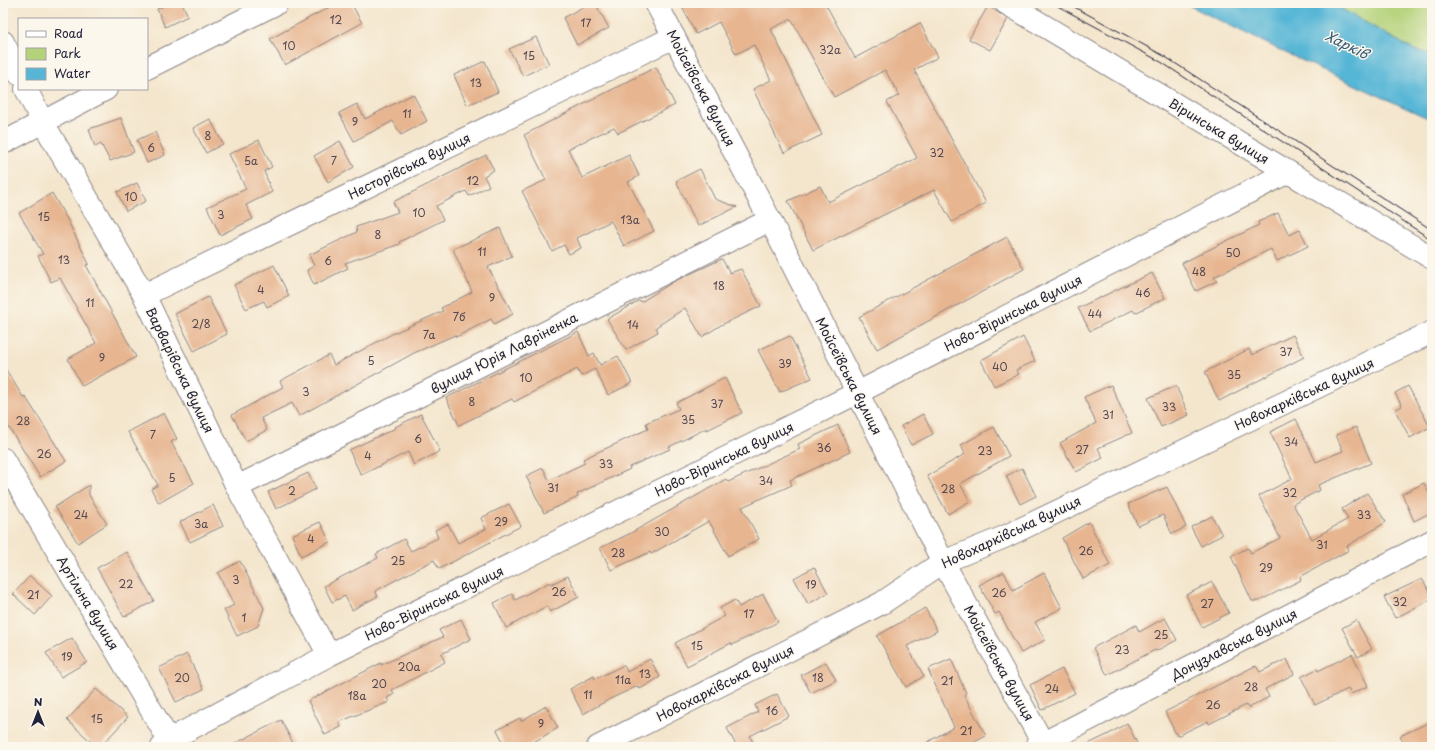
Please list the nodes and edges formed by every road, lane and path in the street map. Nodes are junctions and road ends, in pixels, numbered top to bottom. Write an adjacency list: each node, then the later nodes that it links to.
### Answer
1 (277, 3): 6 (street)
2 (656, 3): 4 (street, Мойсеївська вулиця)
3 (1006, 3): 12 (street, Віринська вулиця)
4 (674, 36): 13 (street, Мойсеївська вулиця); 15 (street, Несторівська вулиця)
5 (3, 42): 7 (street)
6 (148, 68)
7 (18, 72)
8 (26, 90): 10 (street, Варварівська вулиця)
9 (104, 90): 10 (street)
10 (42, 121): 11 (street); 15 (street, Варварівська вулиця)
11 (3, 143)
12 (1288, 172): 14 (street, Віринська вулиця); 17 (street, Ново-Віринська вулиця)
13 (770, 220): 17 (street, Мойсеївська вулиця); 19 (street, вулиця Юрія Лавріненка)
14 (1432, 258)
15 (144, 295): 19 (street, Варварівська вулиця)
16 (1432, 332): 21 (street, Новохарківська вулиця)
17 (857, 393): 21 (street, Мойсеївська вулиця); 22 (street, Ново-Віринська вулиця)
18 (3, 460): 23 (street, Артільна вулиця)
19 (237, 487): 22 (street, Варварівська вулиця)
20 (1432, 541): 24 (street, Донузлавська вулиця)
21 (943, 562): 24 (street, Мойсеївська вулиця); 25 (street, Новохарківська вулиця)
22 (329, 655): 23 (street, Ново-Віринська вулиця)
23 (168, 745)
24 (1042, 746)
25 (598, 747)

